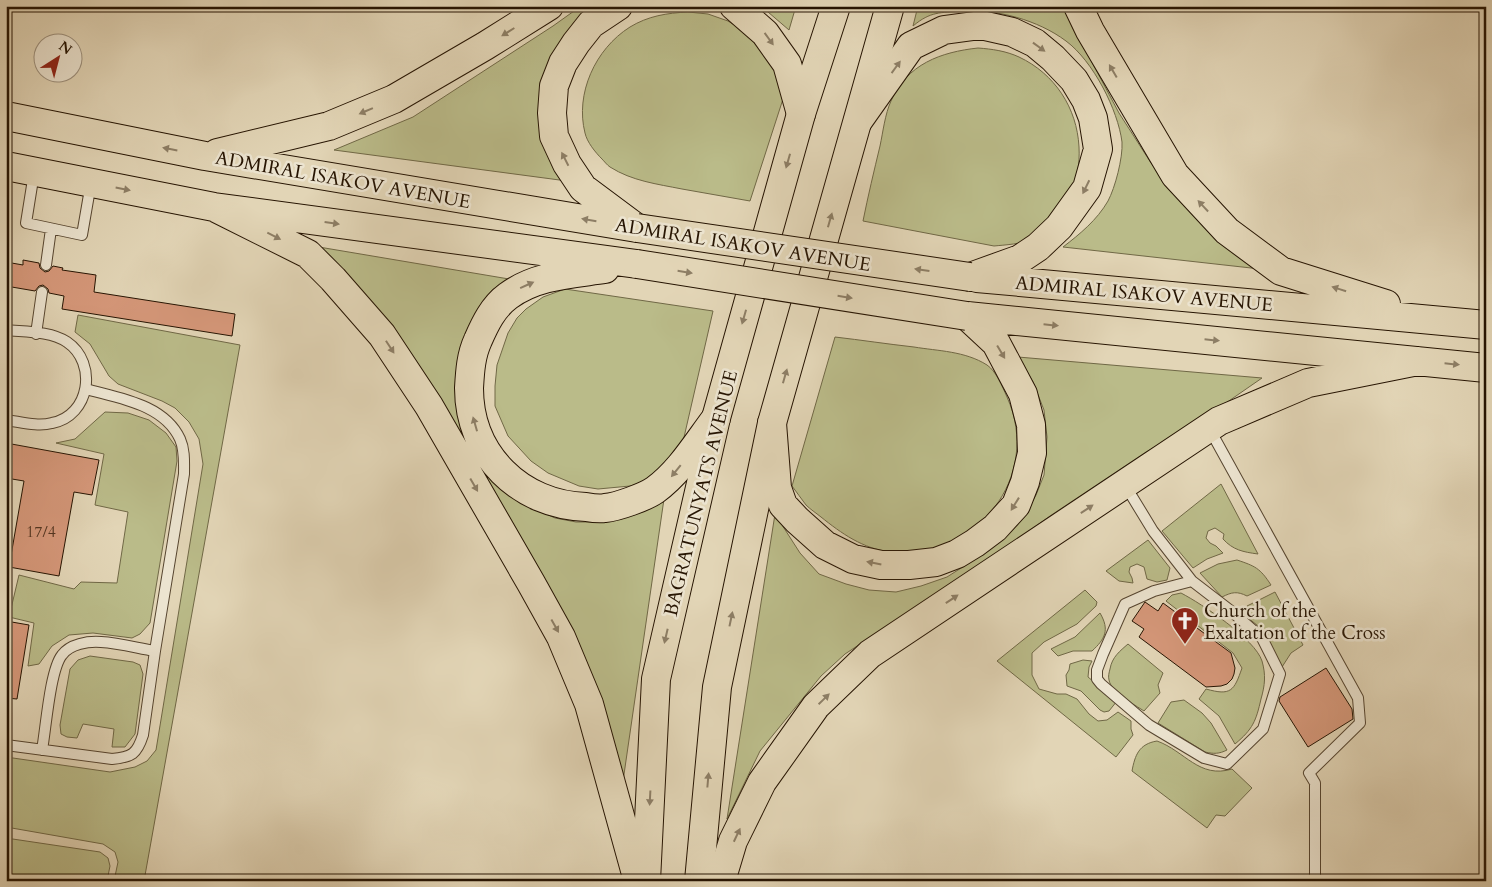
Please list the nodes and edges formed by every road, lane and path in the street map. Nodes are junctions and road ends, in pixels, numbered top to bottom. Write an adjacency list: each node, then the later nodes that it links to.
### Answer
1 (549, 6): 10 (main road, one-way to 10)
2 (618, 6): 15 (main road, one-way to 2)
3 (734, 6): 7 (main road, one-way to 7)
4 (836, 6): 7 (main road, BAGRATUNYATS AVENUE)
5 (890, 6): 9 (main road)
6 (1078, 6): 22 (main road, one-way to 6)
7 (801, 114): 29 (main road, BAGRATUNYATS AVENUE, one-way to 29)
8 (6, 116): 10 (main road, ADMIRAL ISAKOV AVENUE, one-way to 8)
9 (858, 121): 19 (main road, one-way to 19); 31 (main road, one-way to 9)
10 (205, 156): 15 (main road, ADMIRAL ISAKOV AVENUE, one-way to 10)
11 (6, 166): 12 (main road, ADMIRAL ISAKOV AVENUE)
12 (34, 172): 13 (main road, ADMIRAL ISAKOV AVENUE); 16 (lane)
13 (91, 184): 14 (main road, ADMIRAL ISAKOV AVENUE, one-way to 14); 16 (lane)
14 (214, 207): 17 (main road, ADMIRAL ISAKOV AVENUE, one-way to 17); 38 (main road, one-way to 38)
15 (637, 228): 19 (main road, ADMIRAL ISAKOV AVENUE, one-way to 15, bridge)
16 (51, 229): 18 (lane)
17 (637, 264): 21 (main road, ADMIRAL ISAKOV AVENUE, one-way to 21, bridge); 29 (main road, one-way to 17)
18 (46, 265)
19 (970, 277): 22 (main road, ADMIRAL ISAKOV AVENUE)
20 (42, 292): 25 (lane)
21 (967, 316): 26 (main road, ADMIRAL ISAKOV AVENUE, one-way to 26); 31 (main road, one-way to 31)
22 (1435, 320): 23 (main road, ADMIRAL ISAKOV AVENUE)
23 (1486, 325)
24 (6, 330): 25 (lane)
25 (36, 334): 28 (lane)
26 (1418, 361): 27 (main road, ADMIRAL ISAKOV AVENUE, one-way to 27); 32 (main road)
27 (1486, 368)
28 (86, 389): 30 (lane); 35 (lane)
29 (716, 418): 39 (main road, BAGRATUNYATS AVENUE, one-way to 39)
30 (6, 420)
31 (772, 423): 40 (main road, one-way to 31)
32 (1209, 427): 33 (main road); 42 (lane)
33 (1124, 484): 34 (lane); 41 (main road, one-way to 33)
34 (1192, 581): 34 (lane)
35 (155, 651): 37 (lane); 37 (lane)
36 (6, 745): 37 (lane)
37 (42, 750)
38 (638, 881)
39 (646, 881)
40 (699, 881)
41 (721, 881)
42 (1314, 881)

